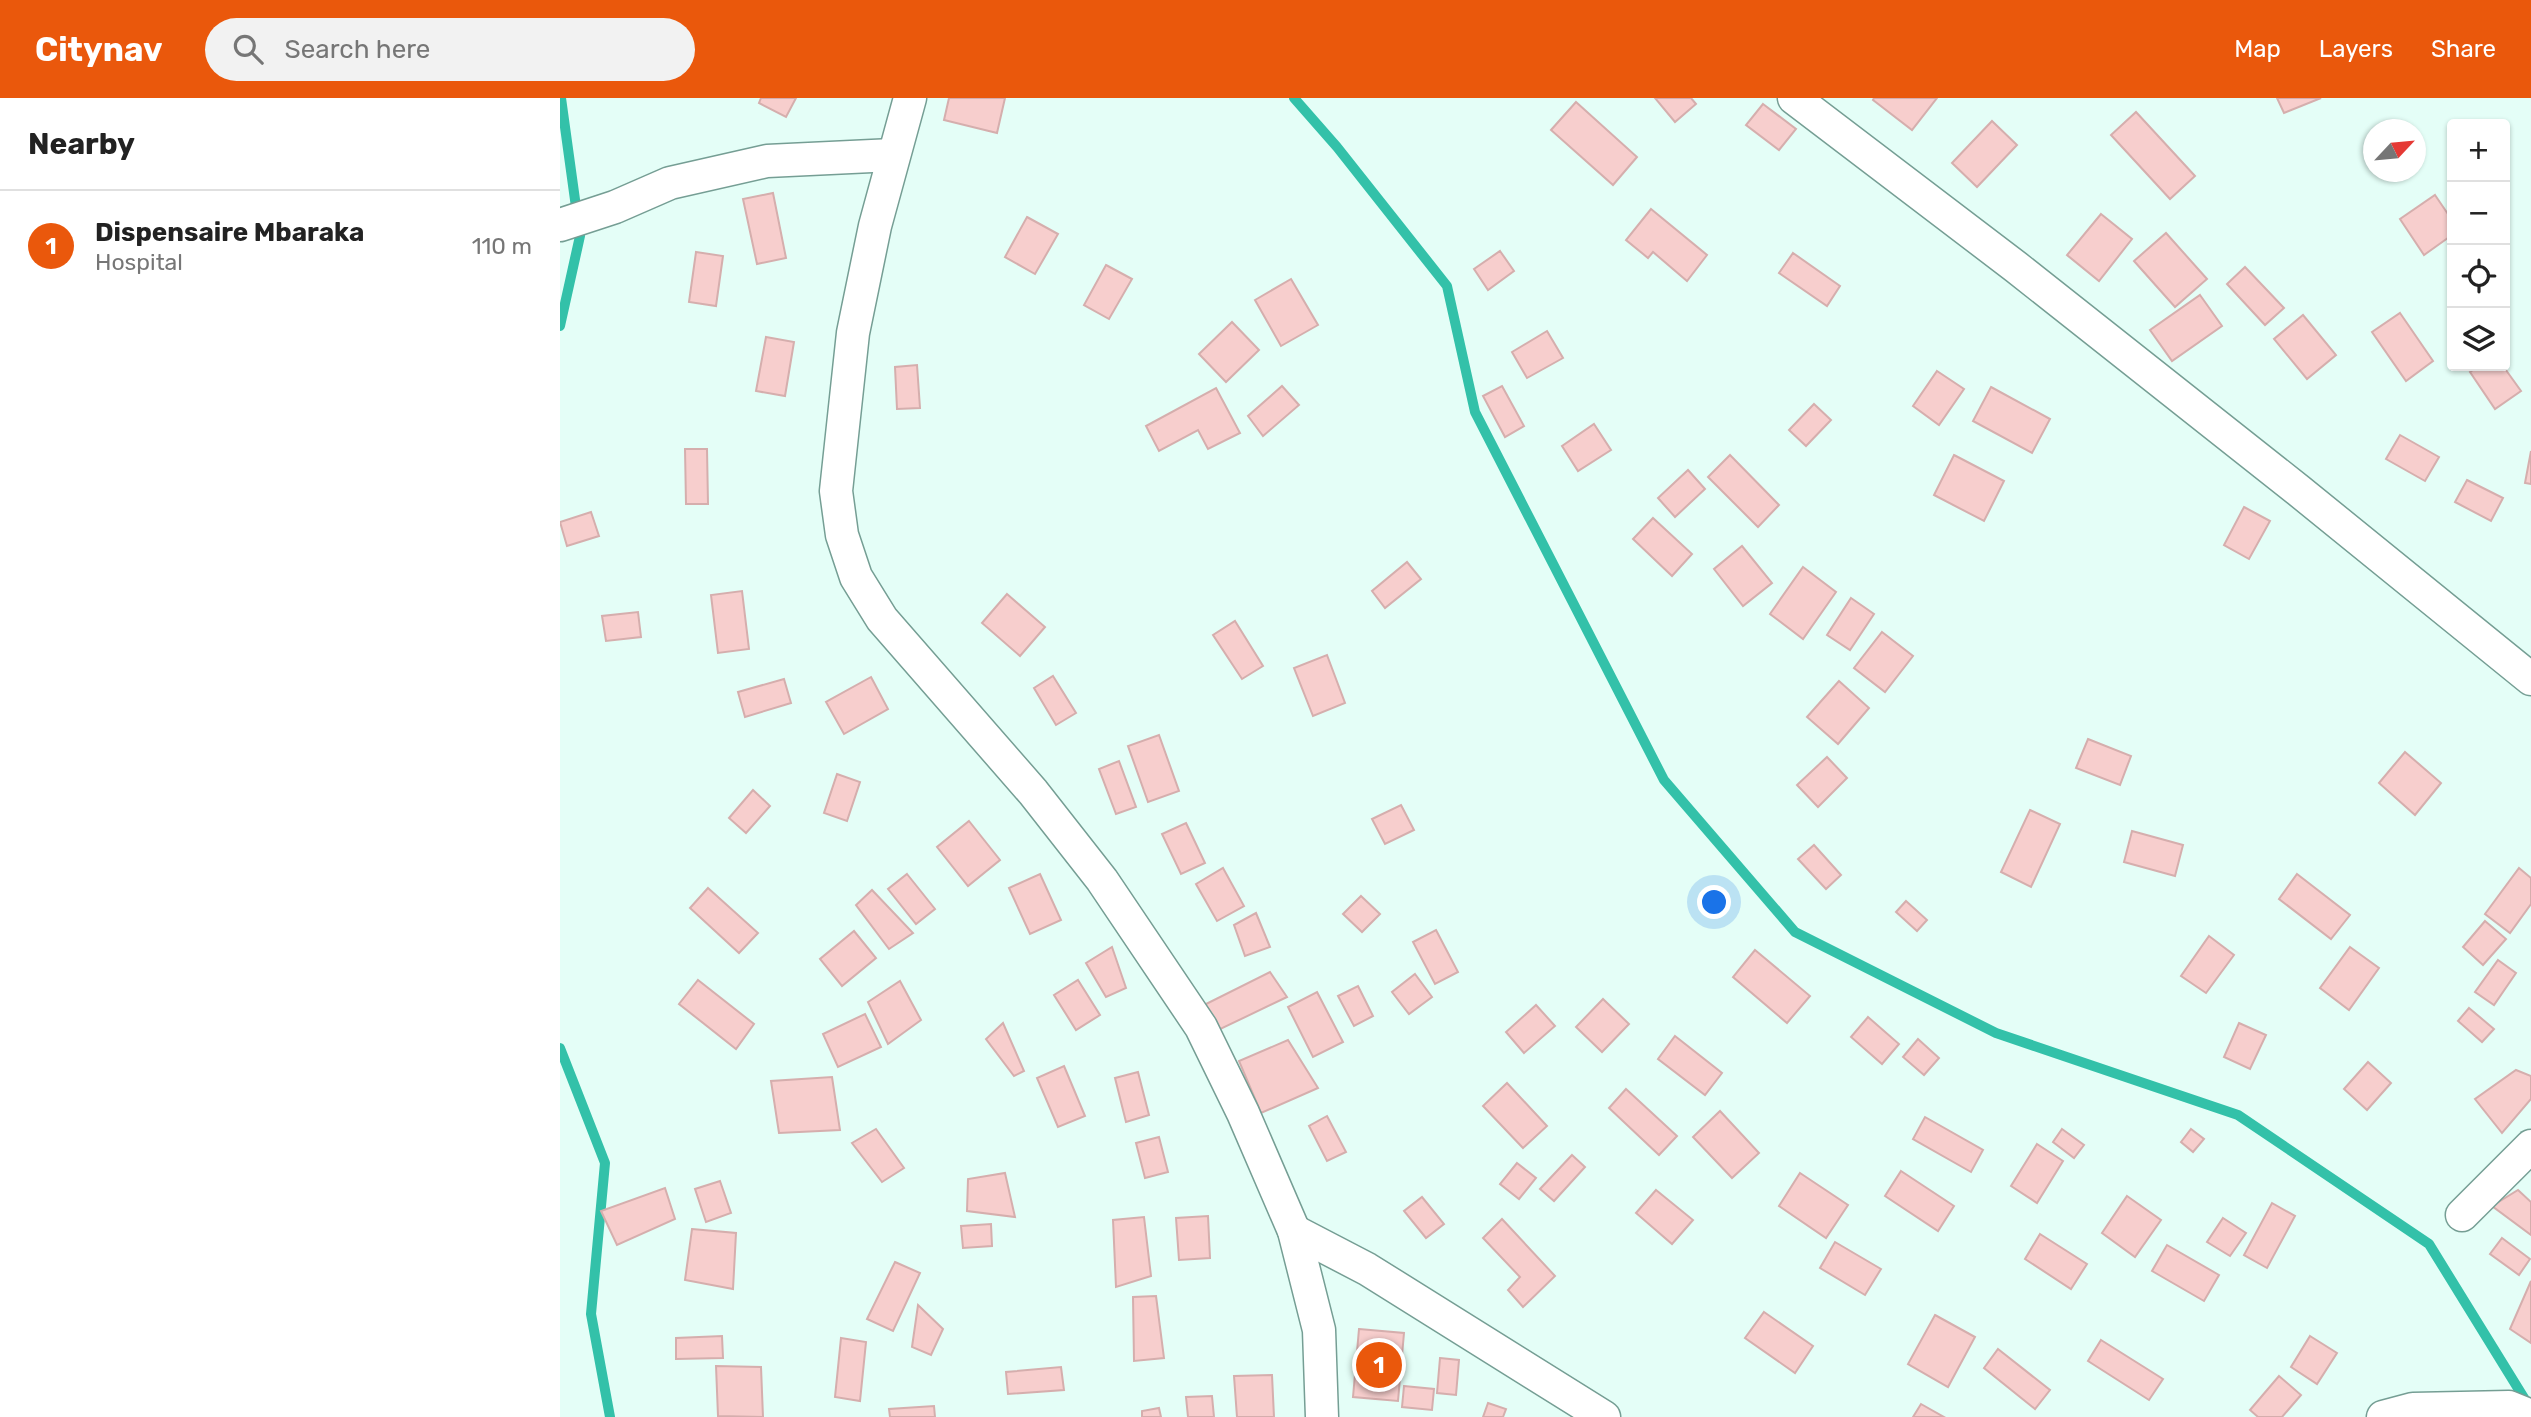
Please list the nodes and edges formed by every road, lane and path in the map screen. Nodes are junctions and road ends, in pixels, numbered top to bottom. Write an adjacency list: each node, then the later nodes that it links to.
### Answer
1 (910, 98): 3 (street)
2 (1794, 98): 5 (street)
3 (893, 155): 4 (street); 8 (street)
4 (560, 225)
5 (2531, 679)
6 (2531, 1146): 7 (street)
7 (2462, 1215)
8 (1294, 1231): 10 (street); 11 (street)
9 (2531, 1416): 12 (street)
10 (1322, 1417)
11 (1604, 1417)
12 (2384, 1417)

